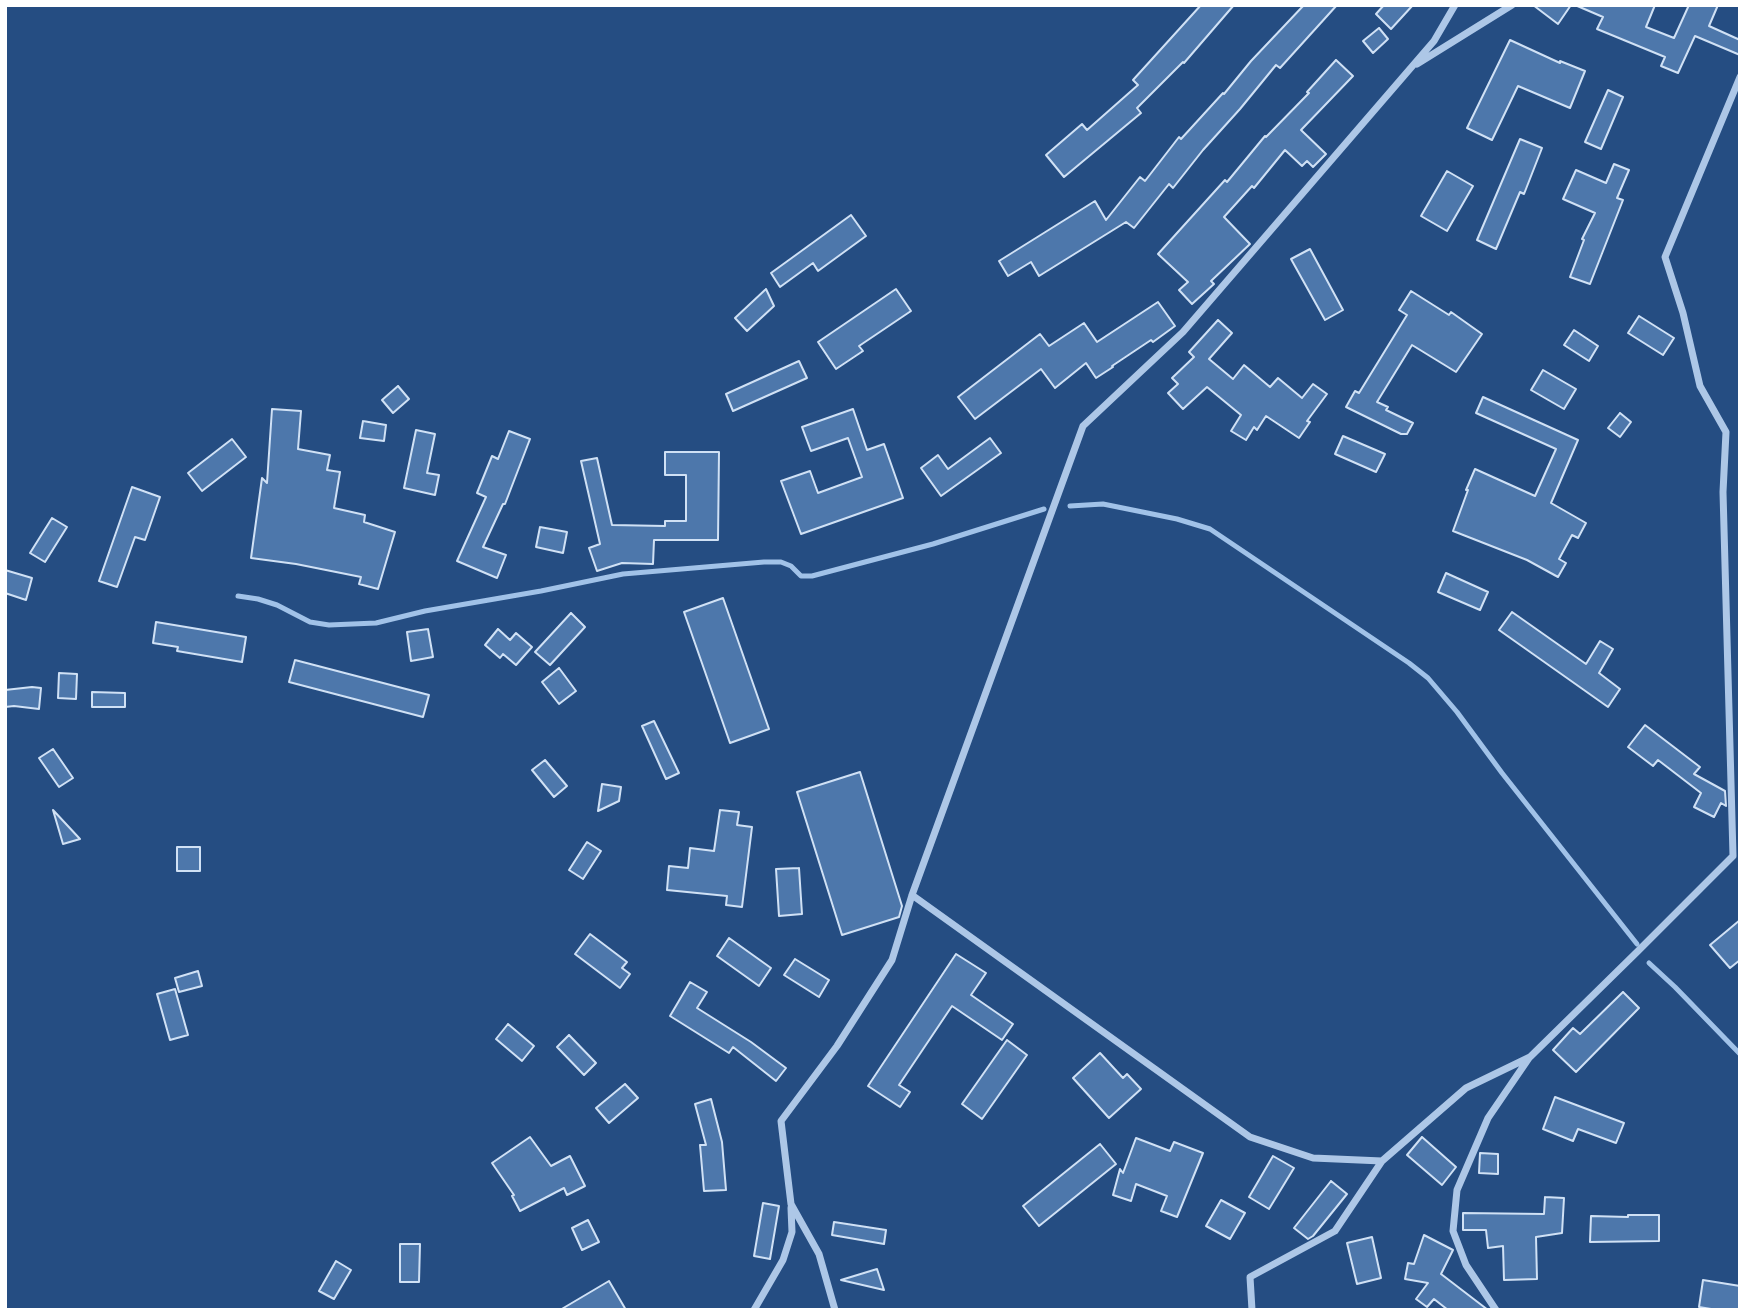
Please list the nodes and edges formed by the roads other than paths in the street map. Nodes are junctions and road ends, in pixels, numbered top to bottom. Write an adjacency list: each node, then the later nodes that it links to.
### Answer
1 (1455, 5): 3 (street)
2 (1512, 5): 3 (street)
3 (1410, 68): 7 (street)
4 (1740, 76): 5 (street)
5 (1733, 856): 6 (street); 8 (street)
6 (1740, 862)
7 (912, 895): 9 (street); 10 (street)
8 (1530, 1057): 9 (street); 14 (street)
9 (1382, 1161): 13 (street)
10 (791, 1204): 11 (street); 12 (street)
11 (754, 1310)
12 (835, 1310)
13 (1252, 1310)
14 (1496, 1310)

